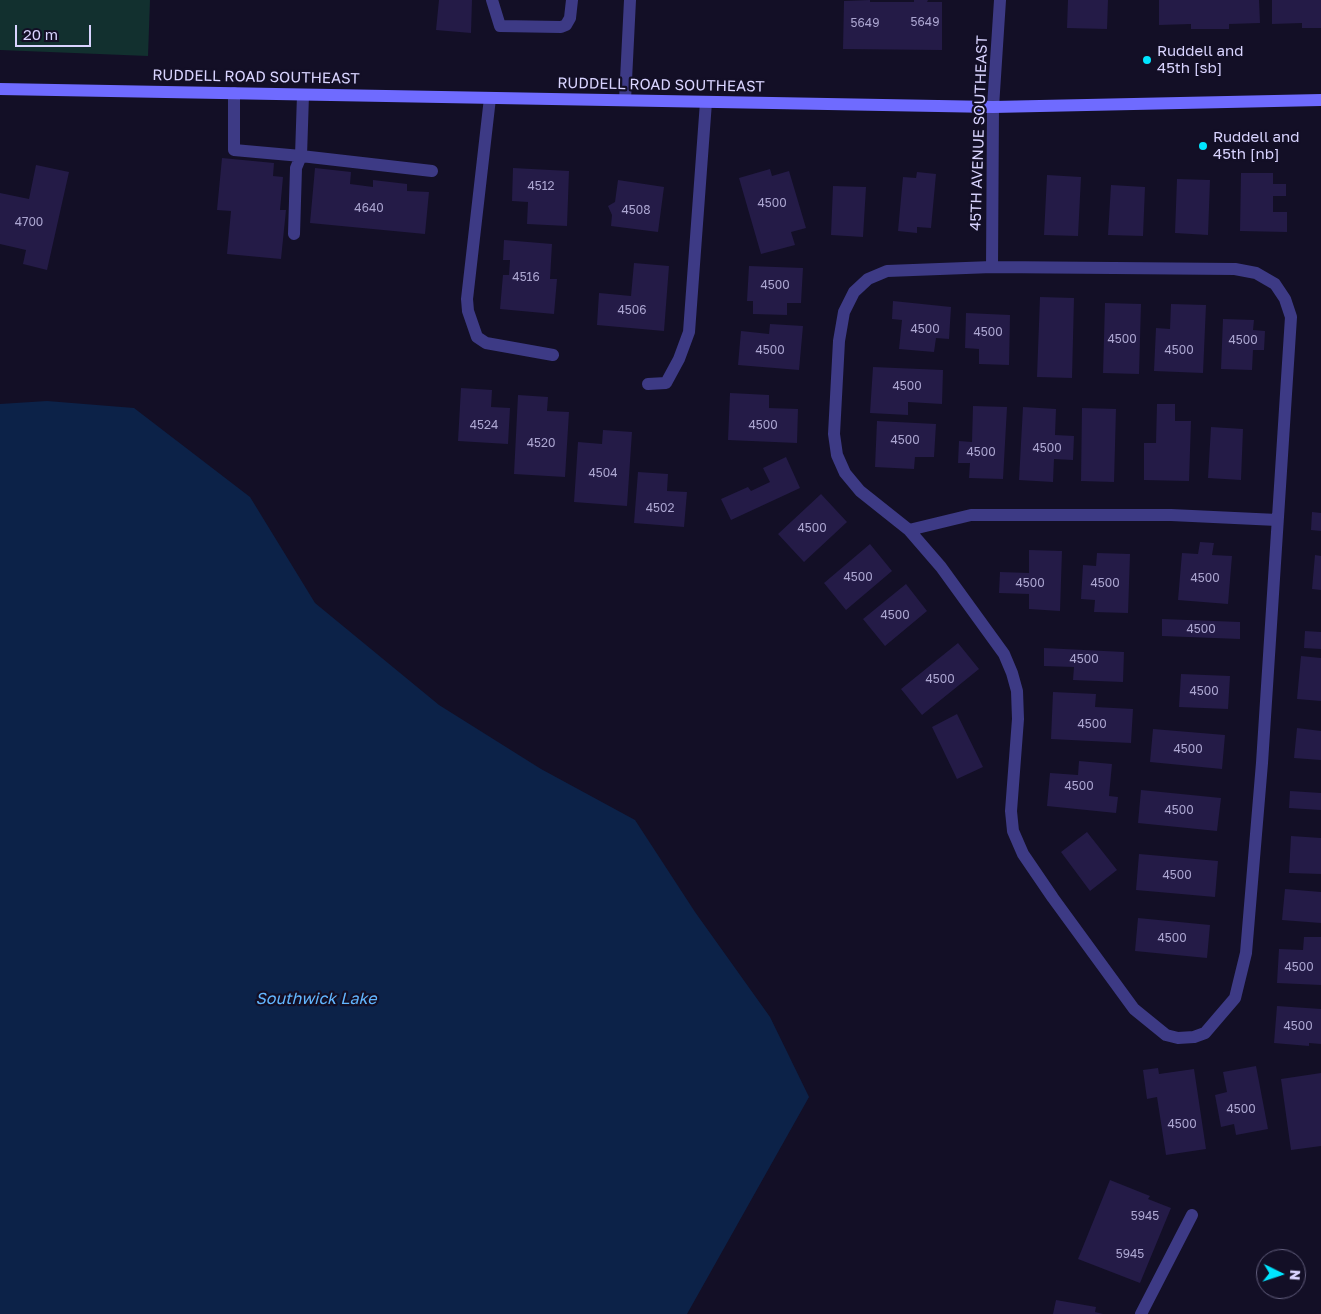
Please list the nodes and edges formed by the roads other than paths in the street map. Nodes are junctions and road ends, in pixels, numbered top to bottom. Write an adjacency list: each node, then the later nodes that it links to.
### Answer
1 (492, 0): 2 (street)
2 (572, 0)
3 (630, 0): 9 (street)
4 (1000, 0): 12 (street, 45TH AVENUE SOUTHEAST)
5 (0, 89): 6 (main road, RUDDELL ROAD SOUTHEAST)
6 (234, 93): 7 (main road, RUDDELL ROAD SOUTHEAST); 13 (street)
7 (303, 94): 8 (main road, RUDDELL ROAD SOUTHEAST); 13 (street)
8 (490, 98): 9 (main road, RUDDELL ROAD SOUTHEAST); 17 (street)
9 (625, 100): 11 (main road, RUDDELL ROAD SOUTHEAST)
10 (1321, 100): 12 (main road, RUDDELL ROAD SOUTHEAST)
11 (706, 102): 12 (main road, RUDDELL ROAD SOUTHEAST); 18 (street)
12 (993, 107): 16 (street, 45TH AVENUE SOUTHEAST)
13 (301, 156): 14 (street); 15 (street)
14 (432, 171)
15 (294, 234)
16 (992, 267): 19 (street); 20 (street)
17 (553, 355)
18 (648, 384)
19 (1276, 520): 20 (street); 20 (street)
20 (909, 530)
21 (1192, 1215): 22 (street)
22 (1141, 1314)

